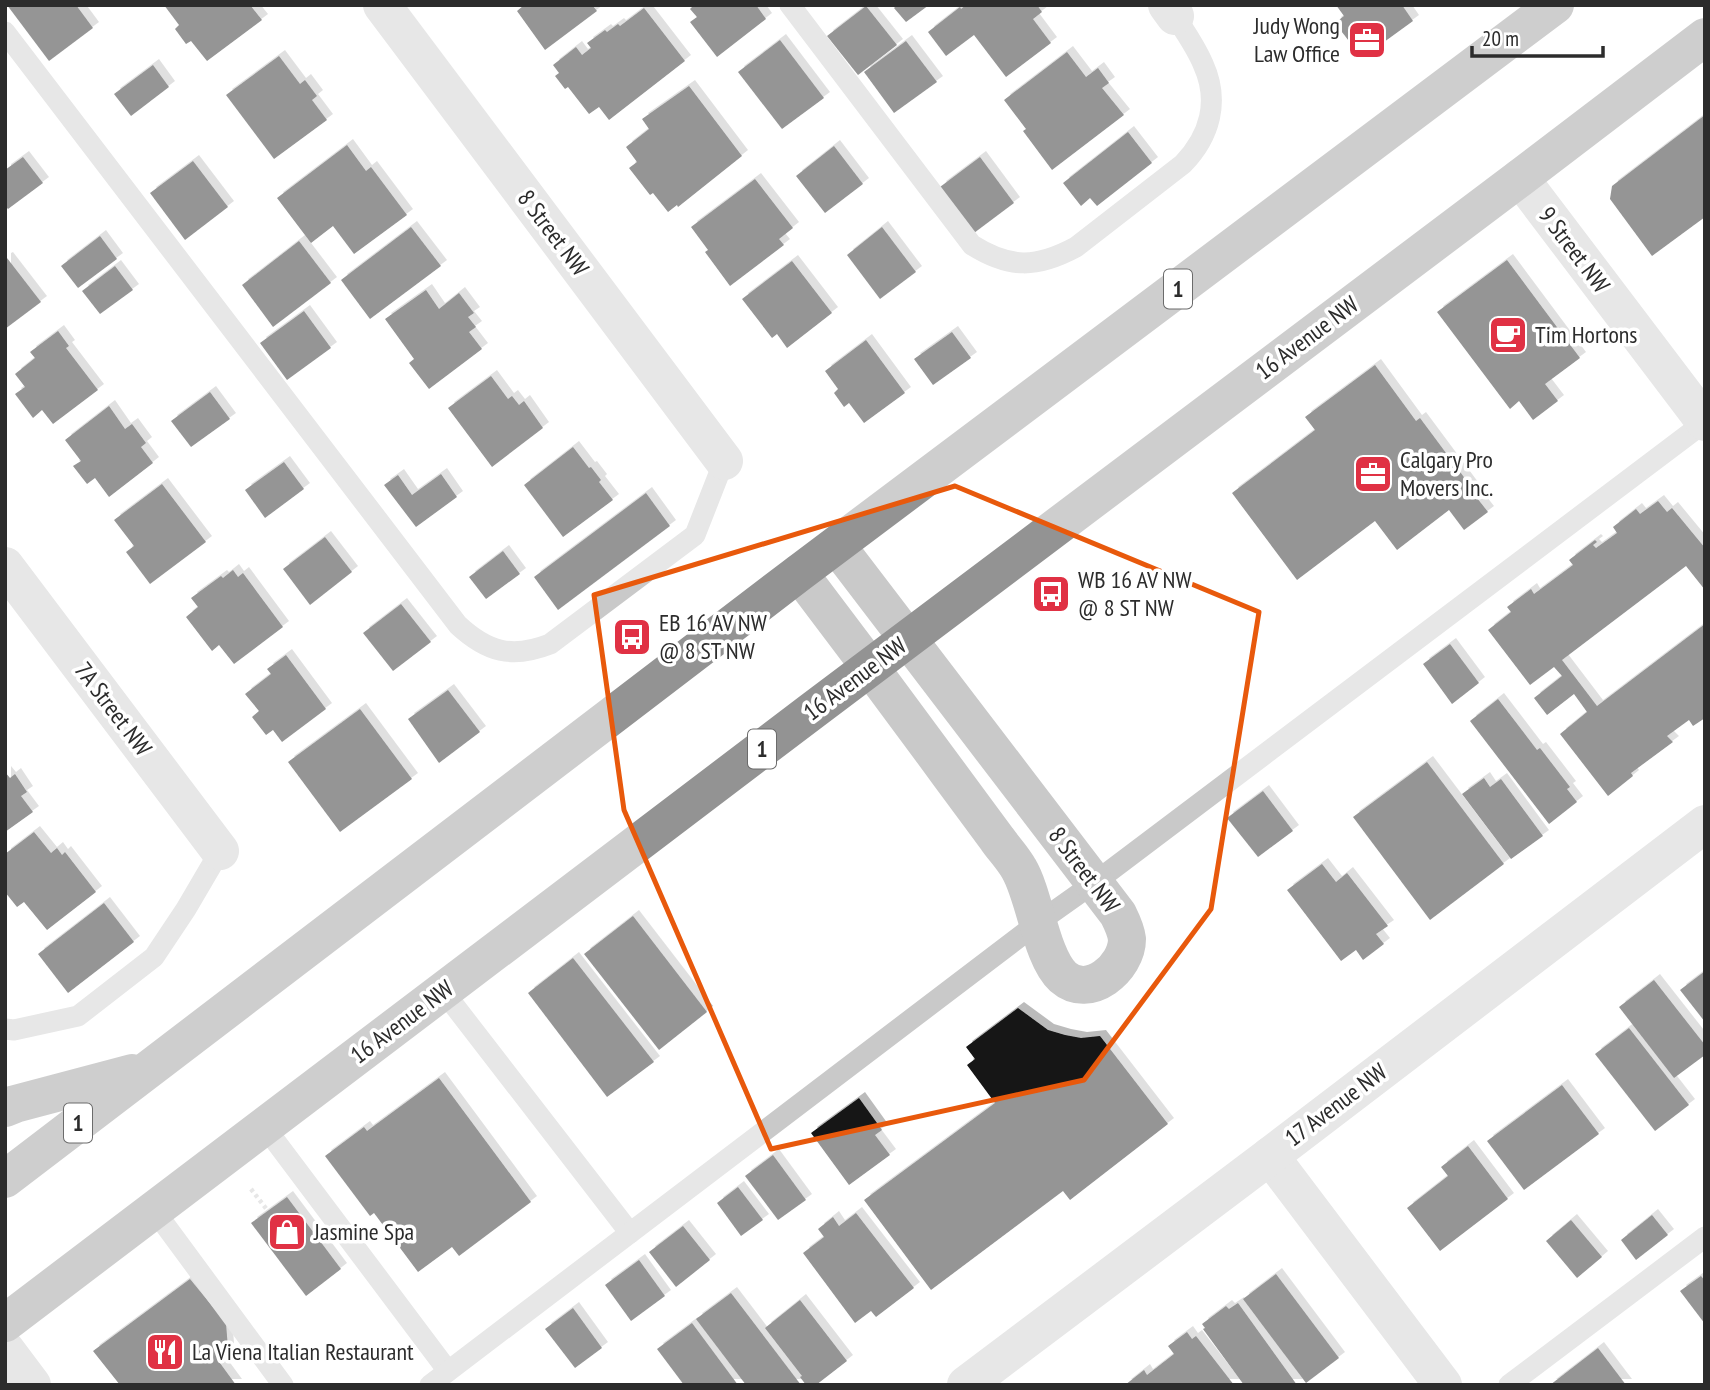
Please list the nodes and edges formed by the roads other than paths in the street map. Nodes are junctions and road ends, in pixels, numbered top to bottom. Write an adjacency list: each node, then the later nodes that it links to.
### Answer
1 (382, 5): 9 (street, 8 Street NW)
2 (790, 5): 4 (lane)
3 (1555, 5): 10 (highway, 1)
4 (1171, 11)
5 (5, 32): 9 (lane)
6 (1705, 37): 7 (highway, 16 Avenue NW / 1)
7 (1520, 178): 8 (street, 9 Street NW); 13 (highway, 16 Avenue NW / 1)
8 (1705, 422): 17 (lane)
9 (724, 461)
10 (837, 546): 12 (highway, 1); 13 (street, 8 Street NW)
11 (5, 566): 16 (street, 7A Street NW)
12 (799, 573): 14 (street, 8 Street NW); 21 (highway, 1)
13 (908, 640): 14 (highway, 16 Avenue NW / 1); 17 (street, 8 Street NW)
14 (870, 667): 18 (street, 8 Street NW); 19 (highway, 16 Avenue NW / 1)
15 (1705, 824): 24 (street, 17 Avenue NW)
16 (220, 851): 20 (lane)
17 (1094, 883): 18 (lane); 18 (street, 8 Street NW)
18 (1039, 922): 27 (lane)
19 (443, 991): 23 (highway, 16 Avenue NW / 1); 27 (lane)
20 (5, 1029)
21 (151, 1068): 22 (highway); 25 (highway, 1)
22 (5, 1108)
23 (264, 1126): 26 (highway, 16 Avenue NW / 1); 31 (lane)
24 (1270, 1156): 35 (street, 17 Avenue NW); 36 (street)
25 (5, 1179)
26 (154, 1210): 29 (highway, 16 Avenue NW / 1); 33 (lane)
27 (630, 1233): 31 (lane)
28 (1705, 1237): 37 (lane)
29 (5, 1323)
30 (5, 1349): 32 (street)
31 (449, 1371): 34 (lane)
32 (32, 1385)
33 (283, 1385)
34 (430, 1385)
35 (966, 1385)
36 (1443, 1385)
37 (1509, 1385)

